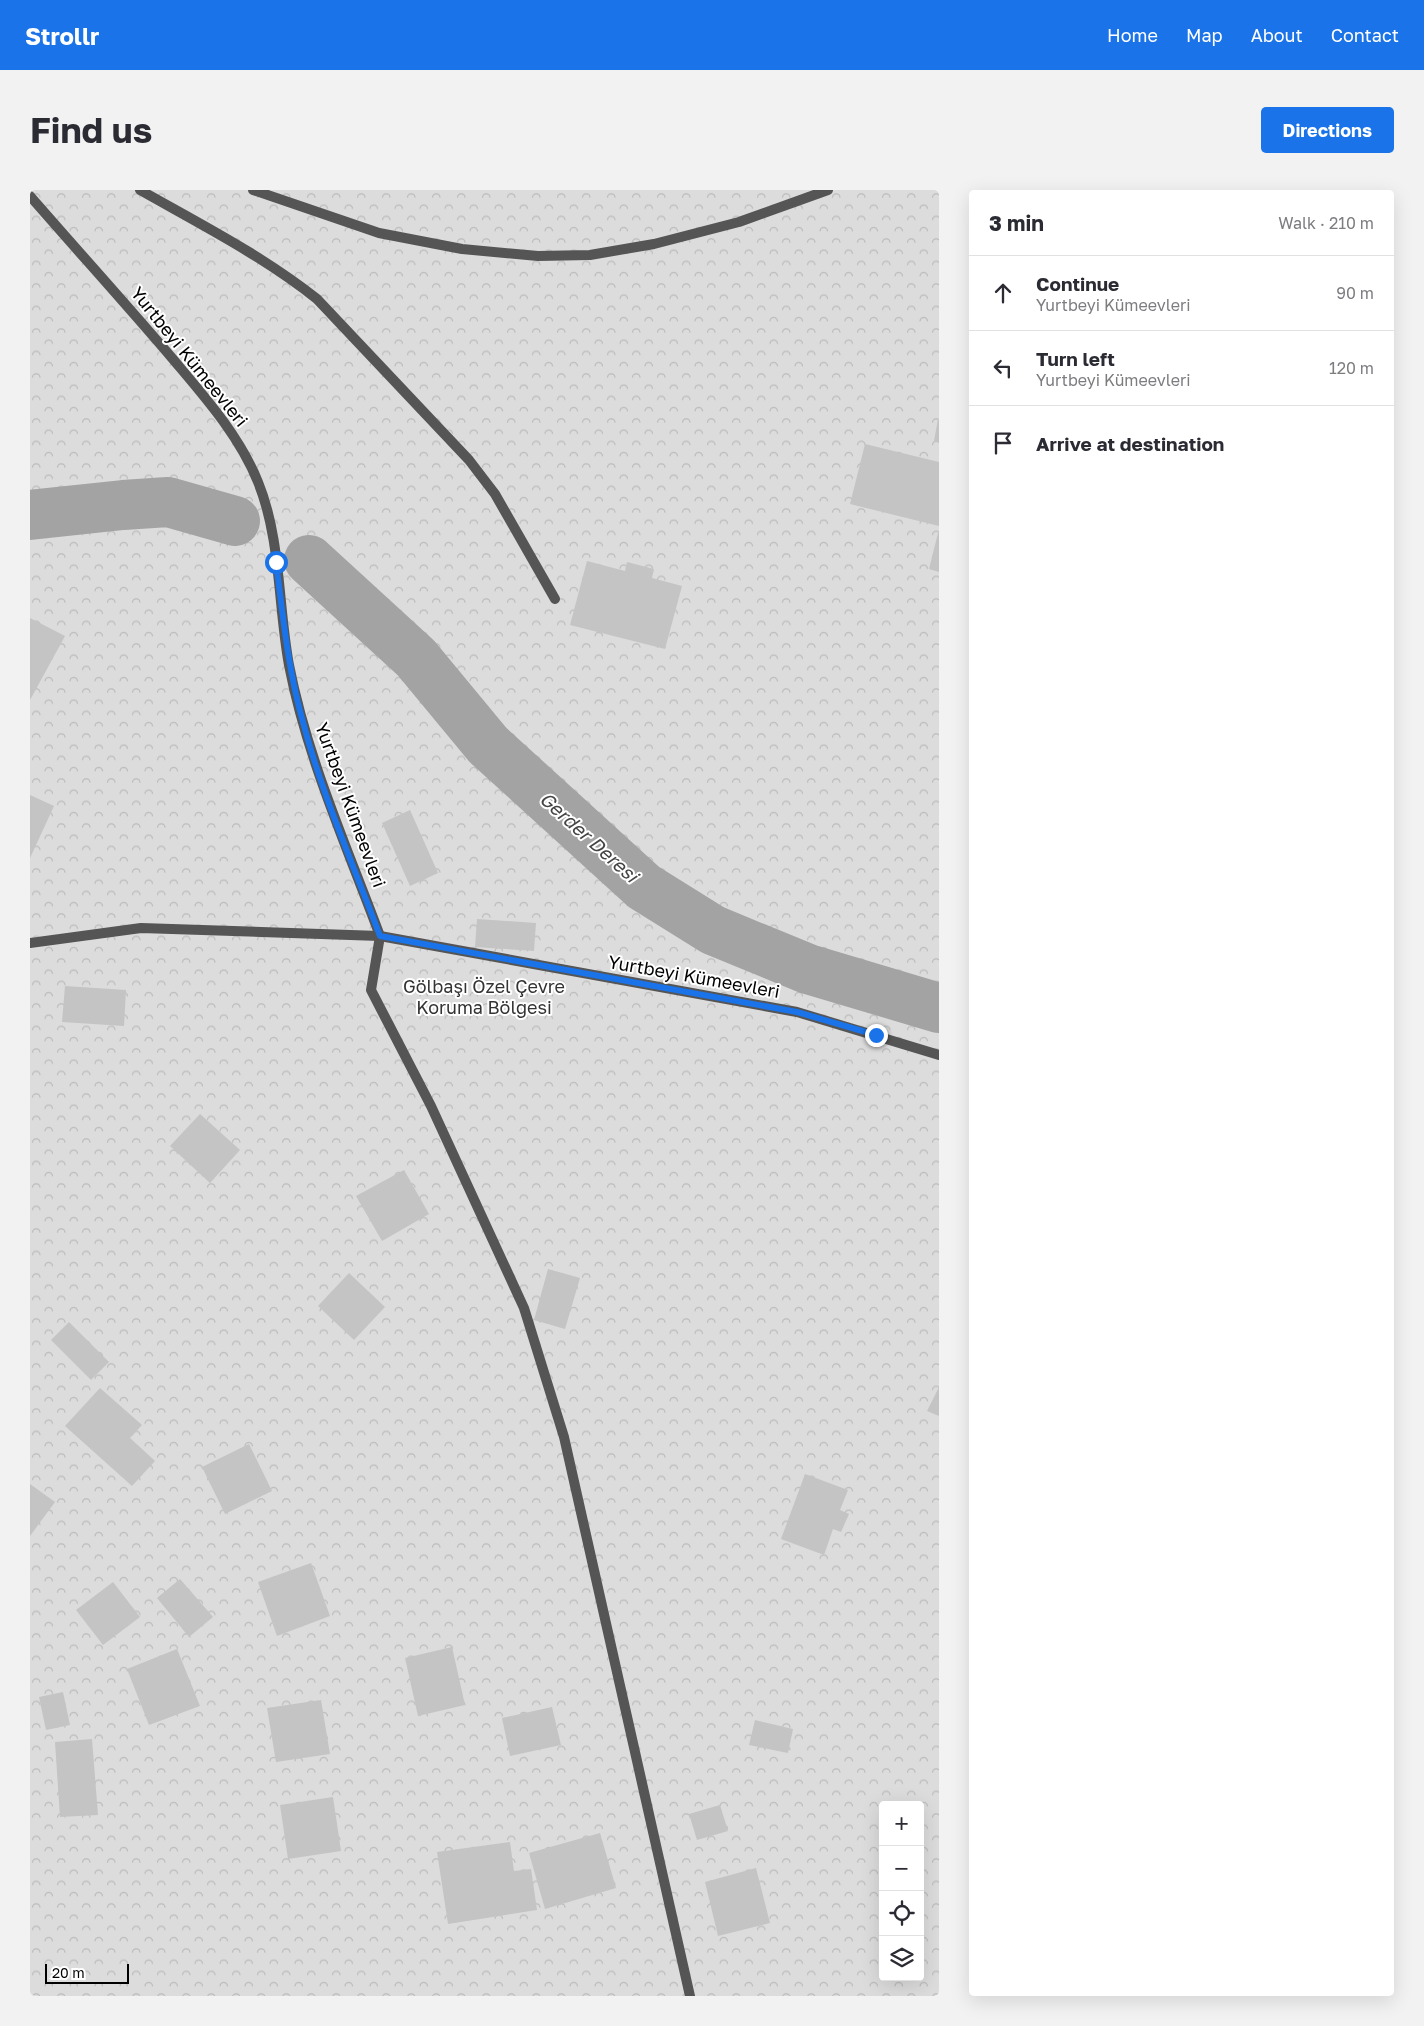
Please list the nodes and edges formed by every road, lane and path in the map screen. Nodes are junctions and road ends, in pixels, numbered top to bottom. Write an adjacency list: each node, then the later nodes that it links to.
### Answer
1 (140, 190): 5 (street)
2 (253, 190): 3 (street)
3 (828, 190)
4 (30, 196): 6 (street, Yurtbeyi Kümeevleri)
5 (555, 599)
6 (380, 936): 7 (street); 8 (street, Yurtbeyi Kümeevleri); 9 (street)
7 (30, 943)
8 (939, 1055)
9 (690, 1996)

